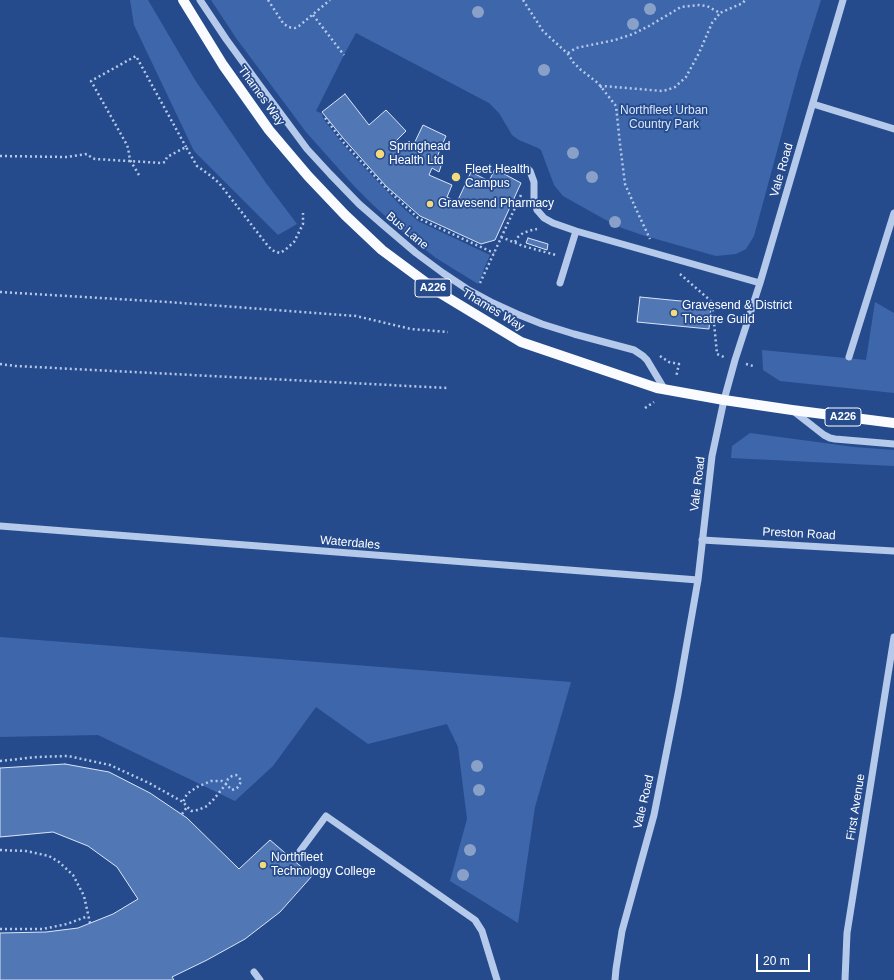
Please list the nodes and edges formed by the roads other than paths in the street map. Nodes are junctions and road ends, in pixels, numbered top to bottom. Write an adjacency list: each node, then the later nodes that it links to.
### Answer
1 (184, 0): 12 (main road, Thames Way / A226)
2 (200, 0): 12 (street, Bus Lane)
3 (843, 0): 4 (street, Vale Road)
4 (813, 104): 5 (street); 10 (street, Vale Road)
5 (894, 129)
6 (527, 168): 8 (street)
7 (894, 213): 11 (street)
8 (576, 231): 9 (street); 10 (street)
9 (560, 283)
10 (760, 283): 13 (street, Vale Road)
11 (849, 357)
12 (665, 390): 13 (main road, Thames Way / A226)
13 (724, 400): 14 (main road, Thames Way / A226); 18 (street, Vale Road)
14 (792, 410): 15 (main road, Thames Way / A226); 16 (street)
15 (894, 423)
16 (894, 444)
17 (0, 526): 20 (street, Waterdales)
18 (702, 540): 19 (street, Preston Road); 20 (street, Vale Road)
19 (894, 551)
20 (698, 580): 26 (street, Vale Road)
21 (894, 638): 27 (street, First Avenue)
22 (300, 850): 25 (street)
23 (254, 972): 24 (street)
24 (260, 980)
25 (497, 980)
26 (615, 980)
27 (845, 980)

